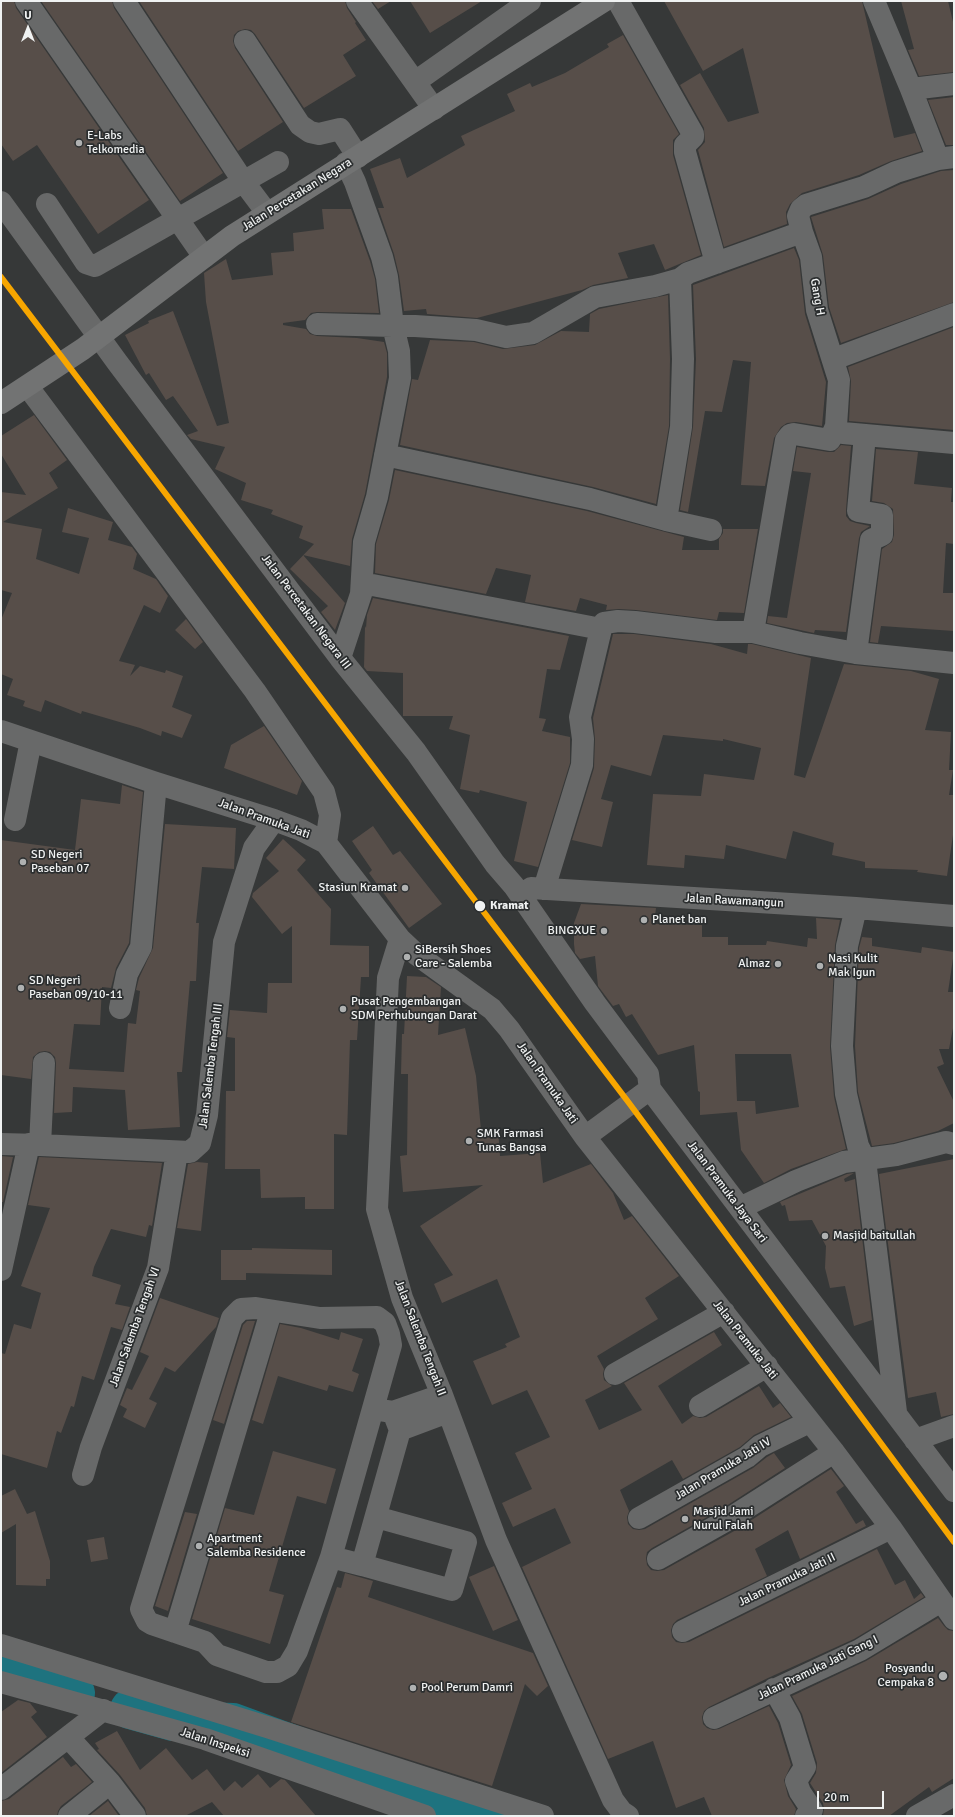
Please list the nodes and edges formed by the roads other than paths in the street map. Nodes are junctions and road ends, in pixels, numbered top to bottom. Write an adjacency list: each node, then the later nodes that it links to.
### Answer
1 (26, 1): 20 (street)
2 (124, 1): 16 (street)
3 (357, 1): 9 (street)
4 (530, 1): 9 (street)
5 (604, 1): 12 (main road, Jalan Percetakan Negara)
6 (618, 1): 23 (street)
7 (874, 1): 11 (street)
8 (246, 41): 14 (street)
9 (414, 82): 12 (street)
10 (954, 84): 11 (street)
11 (911, 89): 13 (street)
12 (434, 109): 14 (main road, Jalan Percetakan Negara)
13 (946, 158): 21 (street, Gang H)
14 (352, 160): 19 (main road, Jalan Percetakan Negara); 27 (street)
15 (278, 162): 16 (street)
16 (242, 181): 19 (street); 20 (street)
17 (1, 202): 28 (street, Jalan Percetakan Negara III)
18 (47, 204): 20 (street)
19 (267, 213): 22 (main road, Jalan Percetakan Negara)
20 (177, 219): 22 (street)
21 (802, 232): 23 (street); 29 (street, Gang H)
22 (204, 257): 28 (main road, Jalan Percetakan Negara)
23 (716, 263): 24 (street)
24 (680, 279): 27 (street); 36 (street)
25 (954, 314): 29 (street)
26 (317, 324): 27 (street)
27 (393, 326): 35 (street)
28 (99, 337): 30 (main road, Jalan Percetakan Negara); 42 (street, Jalan Percetakan Negara III)
29 (834, 359): 32 (street, Gang H)
30 (28, 387): 31 (main road, Jalan Percetakan Negara); 49 (street)
31 (2, 400)
32 (836, 426): 33 (street); 40 (street)
33 (865, 434): 34 (street); 41 (street)
34 (954, 443)
35 (385, 455): 36 (street); 38 (street)
36 (666, 520): 37 (street)
37 (711, 530)
38 (362, 583): 39 (street); 42 (street)
39 (601, 629): 40 (street); 51 (street)
40 (753, 632): 41 (street)
41 (856, 653): 43 (street)
42 (340, 658): 50 (street, Jalan Percetakan Negara III)
43 (954, 663)
44 (1, 731): 45 (street, Jalan Pramuka Jati)
45 (31, 741): 46 (street, Jalan Pramuka Jati); 47 (street)
46 (156, 783): 48 (street, Jalan Pramuka Jati); 55 (street)
47 (14, 820)
48 (274, 820): 49 (street, Jalan Pramuka Jati); 62 (street, Jalan Salemba Tengah III)
49 (326, 844): 54 (street, Jalan Pramuka Jati)
50 (514, 886): 51 (street, Jalan Rawamangun); 57 (street, Jalan Pramuka Jaya Sari)
51 (544, 889): 52 (street, Jalan Rawamangun)
52 (856, 908): 53 (street, Jalan Rawamangun); 63 (street)
53 (954, 916)
54 (400, 939): 58 (street, Jalan Pramuka Jati); 70 (street, Jalan Salemba Tengah II)
55 (120, 1008)
56 (44, 1063): 60 (street)
57 (650, 1089): 58 (street); 64 (street, Jalan Pramuka Jaya Sari)
58 (585, 1137): 67 (street, Jalan Pramuka Jati)
59 (1, 1144): 60 (street, Jalan Salemba Tengah III)
60 (34, 1144): 62 (street, Jalan Salemba Tengah III); 65 (street)
61 (954, 1144): 63 (street)
62 (177, 1152): 78 (street, Jalan Salemba Tengah VI)
63 (865, 1160): 64 (street); 72 (street)
64 (740, 1208): 72 (street, Jalan Pramuka Jaya Sari)
65 (1, 1270)
66 (271, 1312): 73 (street); 89 (street); 89 (street)
67 (724, 1312): 68 (street, Jalan Pramuka Jati); 69 (street)
68 (767, 1366): 71 (street); 74 (street, Jalan Pramuka Jati)
69 (615, 1374)
70 (445, 1404): 73 (street); 103 (street, Jalan Salemba Tengah II)
71 (700, 1406)
72 (896, 1414): 76 (street, Jalan Pramuka Jaya Sari)
73 (389, 1417): 80 (street); 83 (street)
74 (809, 1422): 77 (street, Jalan Pramuka Jati); 81 (street, Jalan Pramuka Jati IV)
75 (954, 1426): 76 (street)
76 (915, 1440): 79 (street, Jalan Pramuka Jaya Sari)
77 (834, 1452): 82 (street, Jalan Pramuka Jati); 84 (street)
78 (83, 1475)
79 (954, 1491)
80 (376, 1516): 85 (street); 85 (street)
81 (639, 1518)
82 (891, 1528): 86 (street, Jalan Pramuka Jati); 88 (street, Jalan Pramuka Jati II)
83 (331, 1556): 85 (street); 89 (street)
84 (658, 1560)
85 (362, 1565)
86 (941, 1601): 87 (street, Jalan Pramuka Jati); 92 (street, Jalan Pramuka Jati Gang I)
87 (954, 1619)
88 (682, 1631)
89 (175, 1632)
90 (1, 1645): 102 (street)
91 (1, 1682): 93 (street, Jalan Inspeksi)
92 (774, 1690): 94 (street, Jalan Pramuka Jati Gang I); 104 (street)
93 (103, 1710): 95 (street); 101 (street, Jalan Inspeksi)
94 (714, 1718)
95 (68, 1737): 96 (street); 97 (street)
96 (110, 1783): 99 (street); 100 (street)
97 (1, 1789)
98 (954, 1795): 105 (street)
99 (69, 1816)
100 (135, 1816)
101 (425, 1816)
102 (543, 1816)
103 (628, 1816)
104 (806, 1816)
105 (917, 1816)

